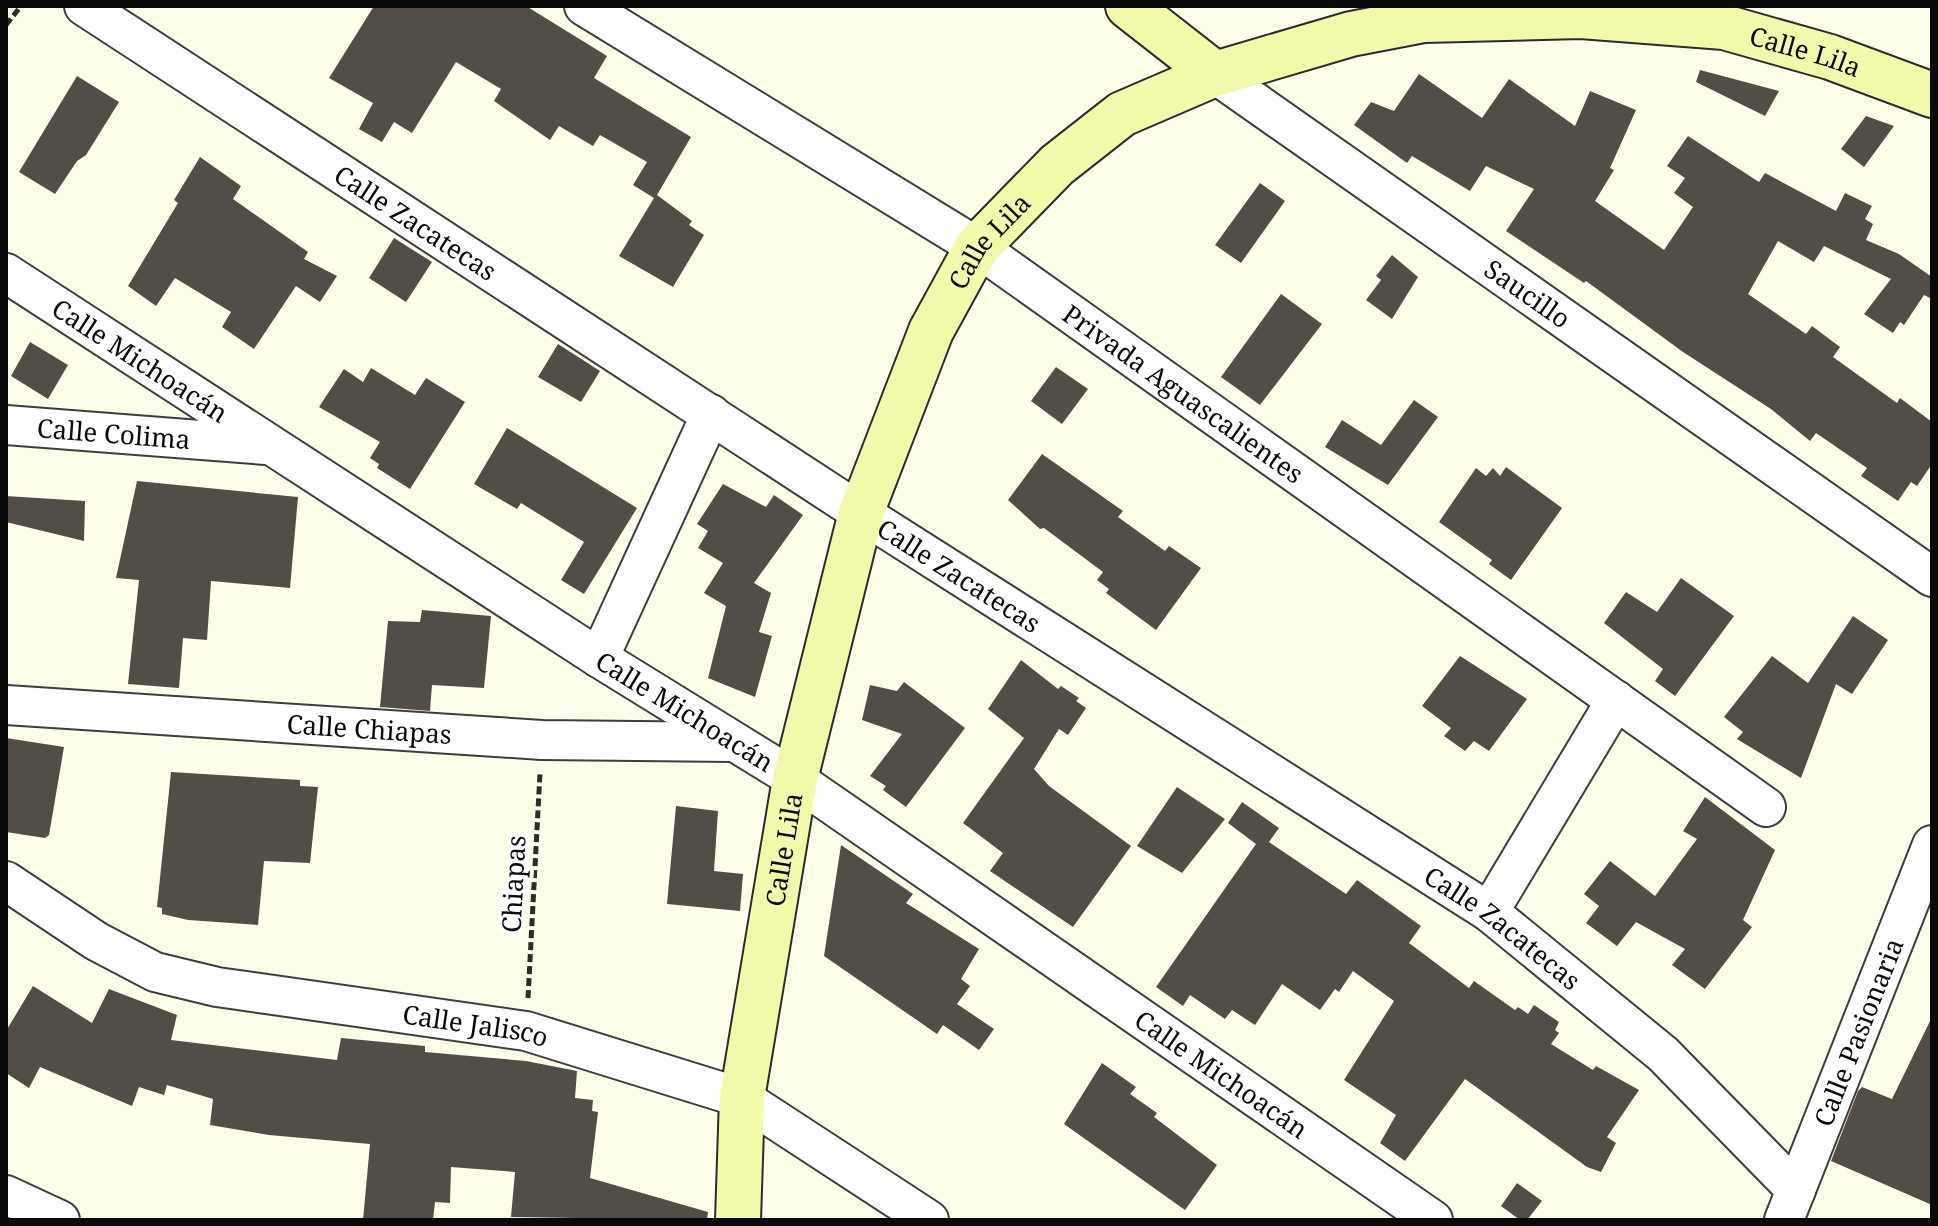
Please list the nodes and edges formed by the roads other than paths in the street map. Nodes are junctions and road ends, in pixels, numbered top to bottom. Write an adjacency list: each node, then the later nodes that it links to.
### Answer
1 (84, 6): 10 (street, Calle Zacatecas)
2 (584, 6): 8 (street, Privada Aguascalientes)
3 (1128, 6): 6 (street, Saucillo)
4 (1424, 13): 5 (street, Calle Lila); 6 (street, Calle Lila)
5 (1725, 16): 7 (street, Calle Lila)
6 (1215, 74): 8 (street, Calle Lila); 14 (street, Saucillo)
7 (1932, 95)
8 (977, 247): 13 (street, Calle Lila); 16 (street, Privada Aguascalientes)
9 (6, 273): 12 (street, Calle Michoacán)
10 (711, 414): 13 (street, Calle Zacatecas); 15 (street)
11 (6, 425): 12 (street, Calle Colima)
12 (270, 445): 15 (street, Calle Michoacán)
13 (861, 513): 19 (street, Calle Lila); 23 (street, Calle Zacatecas)
14 (1932, 577)
15 (599, 658): 18 (street, Calle Michoacán)
16 (1616, 700): 20 (street, Privada Aguascalientes); 23 (street)
17 (6, 705): 18 (street, Calle Chiapas)
18 (732, 742): 19 (street, Calle Michoacán)
19 (795, 779): 24 (street, Calle Lila); 30 (street, Calle Michoacán)
20 (1766, 807)
21 (1932, 845): 26 (street, Calle Pasionaria)
22 (6, 881): 24 (street, Calle Jalisco)
23 (1489, 912): 26 (street, Calle Zacatecas)
24 (742, 1098): 28 (street, Calle Lila); 29 (street, Calle Jalisco)
25 (6, 1195): 27 (street)
26 (1790, 1205)
27 (60, 1220)
28 (738, 1220)
29 (929, 1220)
30 (1433, 1220)

